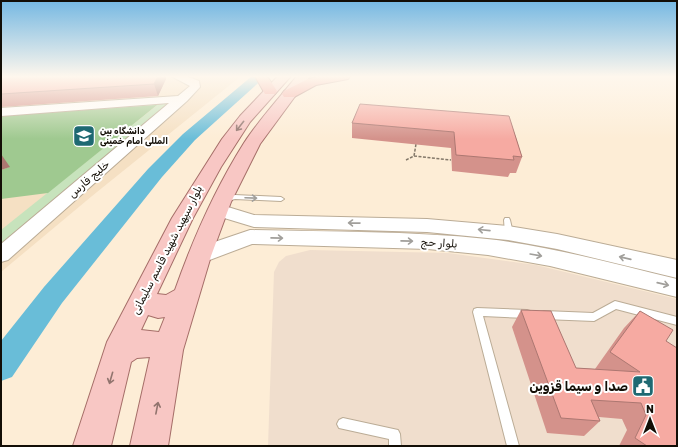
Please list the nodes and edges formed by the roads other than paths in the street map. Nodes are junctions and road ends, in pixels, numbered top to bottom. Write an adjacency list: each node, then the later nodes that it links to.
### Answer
1 (185, 97): 4 (street, خلیج فارس)
2 (263, 97): 13 (main road, بلوار سپهبد شهید قاسم سلیمانی, one-way to 13)
3 (269, 97): 7 (main road, بلوار سپهبد شهید قاسم سلیمانی)
4 (182, 99): 5 (street); 9 (street, خلیج فارس)
5 (1, 112)
6 (281, 199): 7 (lane, one-way to 6)
7 (220, 206): 8 (main road, بلوار حج); 10 (main road, بلوار سپهبد شهید قاسم سلیمانی)
8 (252, 229): 10 (main road, بلوار حج); 11 (main road, بلوار حج, one-way to 8); 12 (main road, بلوار حج, one-way to 12)
9 (1, 255)
10 (199, 256): 14 (main road, بلوار سپهبد شهید قاسم سلیمانی)
11 (677, 269)
12 (677, 288)
13 (143, 297): 14 (main road); 17 (main road, بلوار سپهبد شهید قاسم سلیمانی)
14 (185, 297): 16 (main road, بلوار سپهبد شهید قاسم سلیمانی)
15 (677, 321): 22 (lane)
16 (168, 350): 17 (main road); 20 (main road, بلوار سپهبد شهید قاسم سلیمانی, one-way to 16)
17 (118, 353): 19 (main road, بلوار سپهبد شهید قاسم سلیمانی, one-way to 19)
18 (343, 424): 21 (lane)
19 (92, 446)
20 (149, 446)
21 (395, 446)
22 (512, 446)

